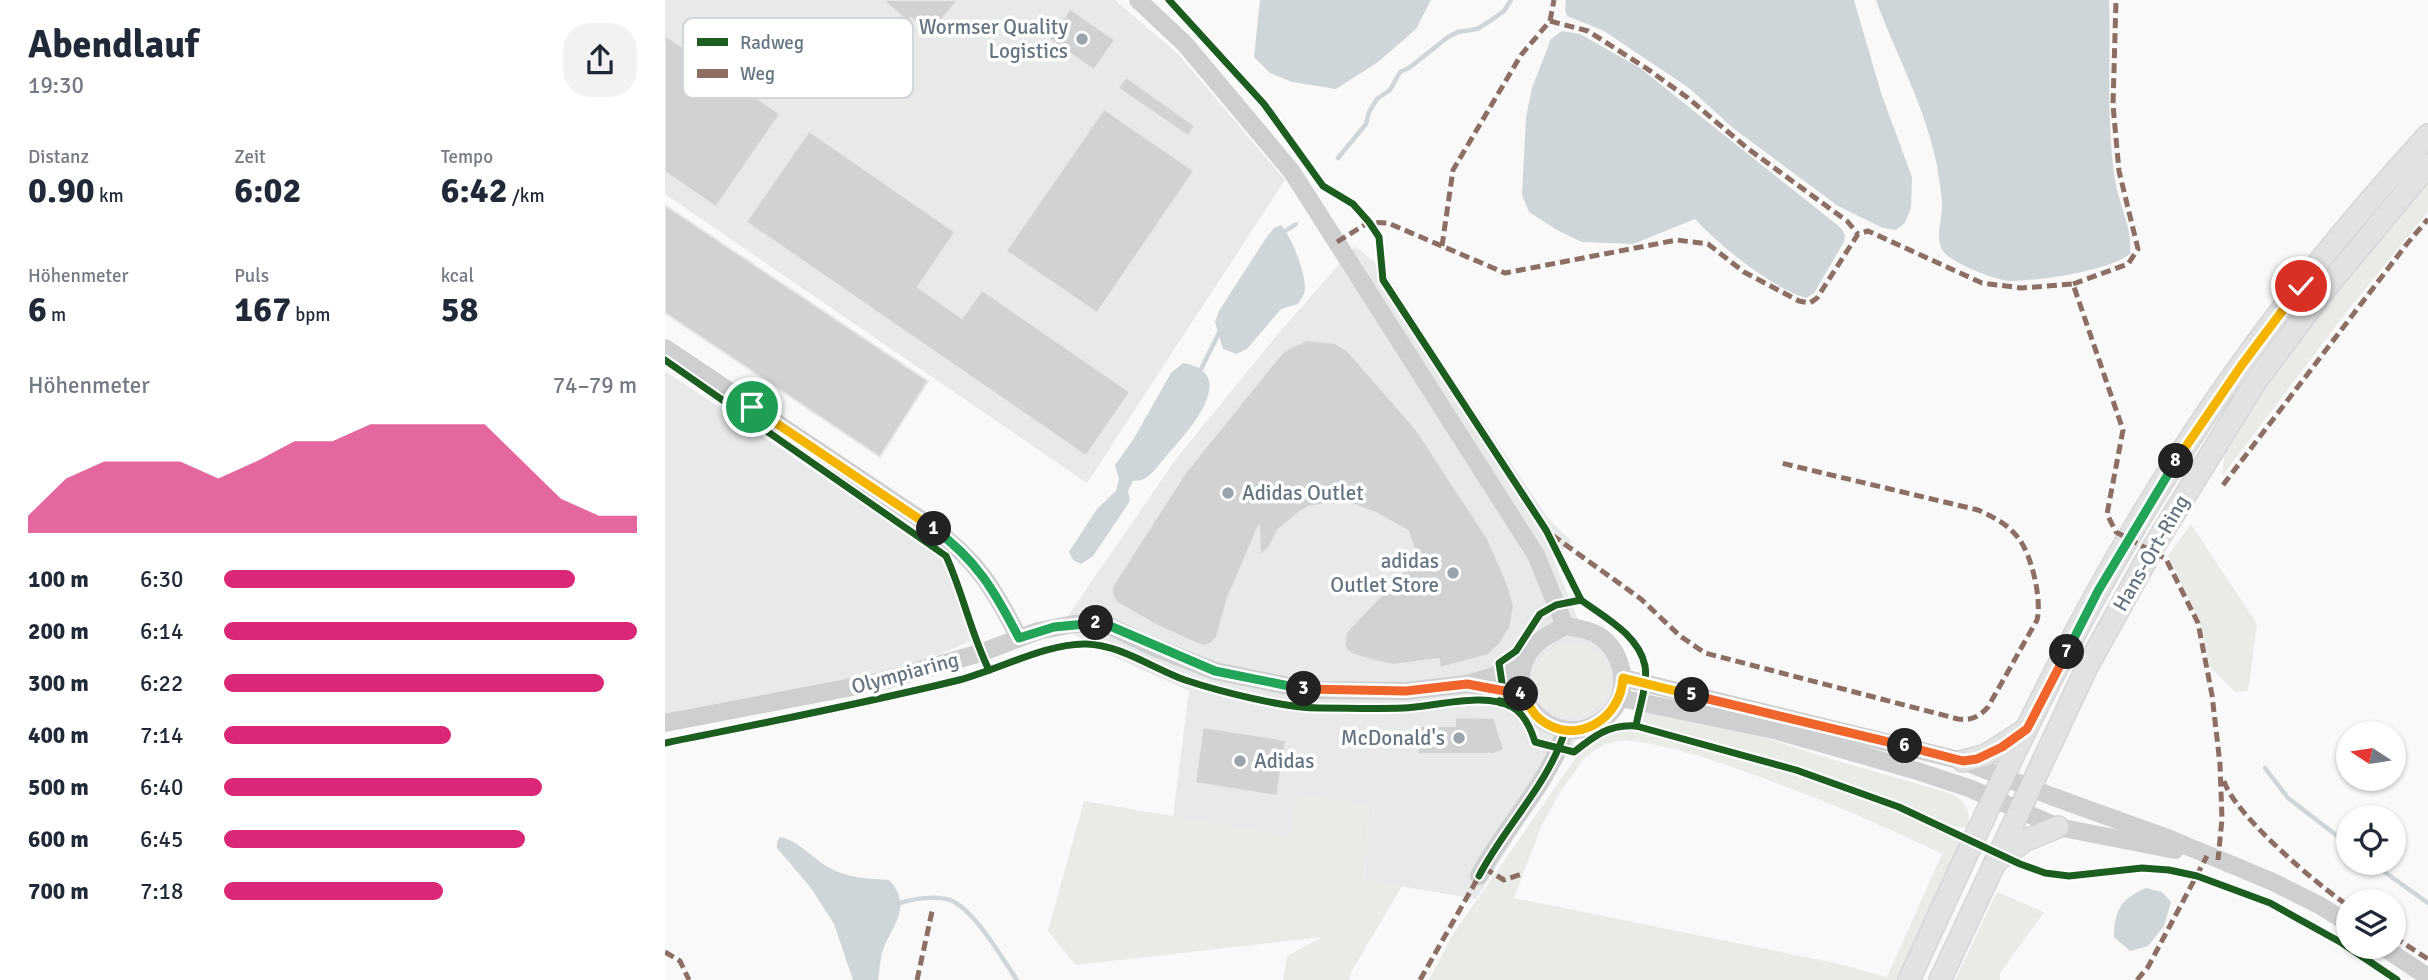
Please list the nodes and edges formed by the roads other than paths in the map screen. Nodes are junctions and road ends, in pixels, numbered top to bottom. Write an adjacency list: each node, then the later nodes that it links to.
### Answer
1 (1138, 0): 5 (street)
2 (2428, 135): 13 (main road, Hans-Ort-Ring)
3 (2428, 165): 17 (main road, Hans-Ort-Ring)
4 (665, 348): 6 (street)
5 (1565, 626): 7 (street); 8 (street)
6 (1019, 638): 9 (street, Olympiaring); 12 (street, Olympiaring)
7 (1523, 667): 9 (street, Olympiaring); 10 (street)
8 (1623, 678): 11 (street); 15 (street)
9 (1467, 684): 10 (street, Olympiaring)
10 (1523, 694): 14 (street)
11 (1620, 698): 14 (street); 18 (street)
12 (665, 723)
13 (2027, 729): 15 (main road); 16 (main road, Hans-Ort-Ring)
14 (1565, 731): 23 (street)
15 (1963, 761): 16 (street)
16 (2003, 777): 17 (street); 18 (main road, Hans-Ort-Ring)
17 (2029, 788): 19 (main road, Hans-Ort-Ring); 21 (street)
18 (1993, 799): 19 (street); 27 (main road, Hans-Ort-Ring)
19 (2018, 810): 20 (street); 22 (main road, Hans-Ort-Ring)
20 (2058, 827): 21 (street); 22 (main road)
21 (2207, 856): 24 (street)
22 (1993, 863): 28 (main road, Hans-Ort-Ring)
23 (1479, 876)
24 (2336, 916)
25 (2401, 959): 26 (street)
26 (2428, 976)
27 (1909, 980)
28 (1940, 980)

